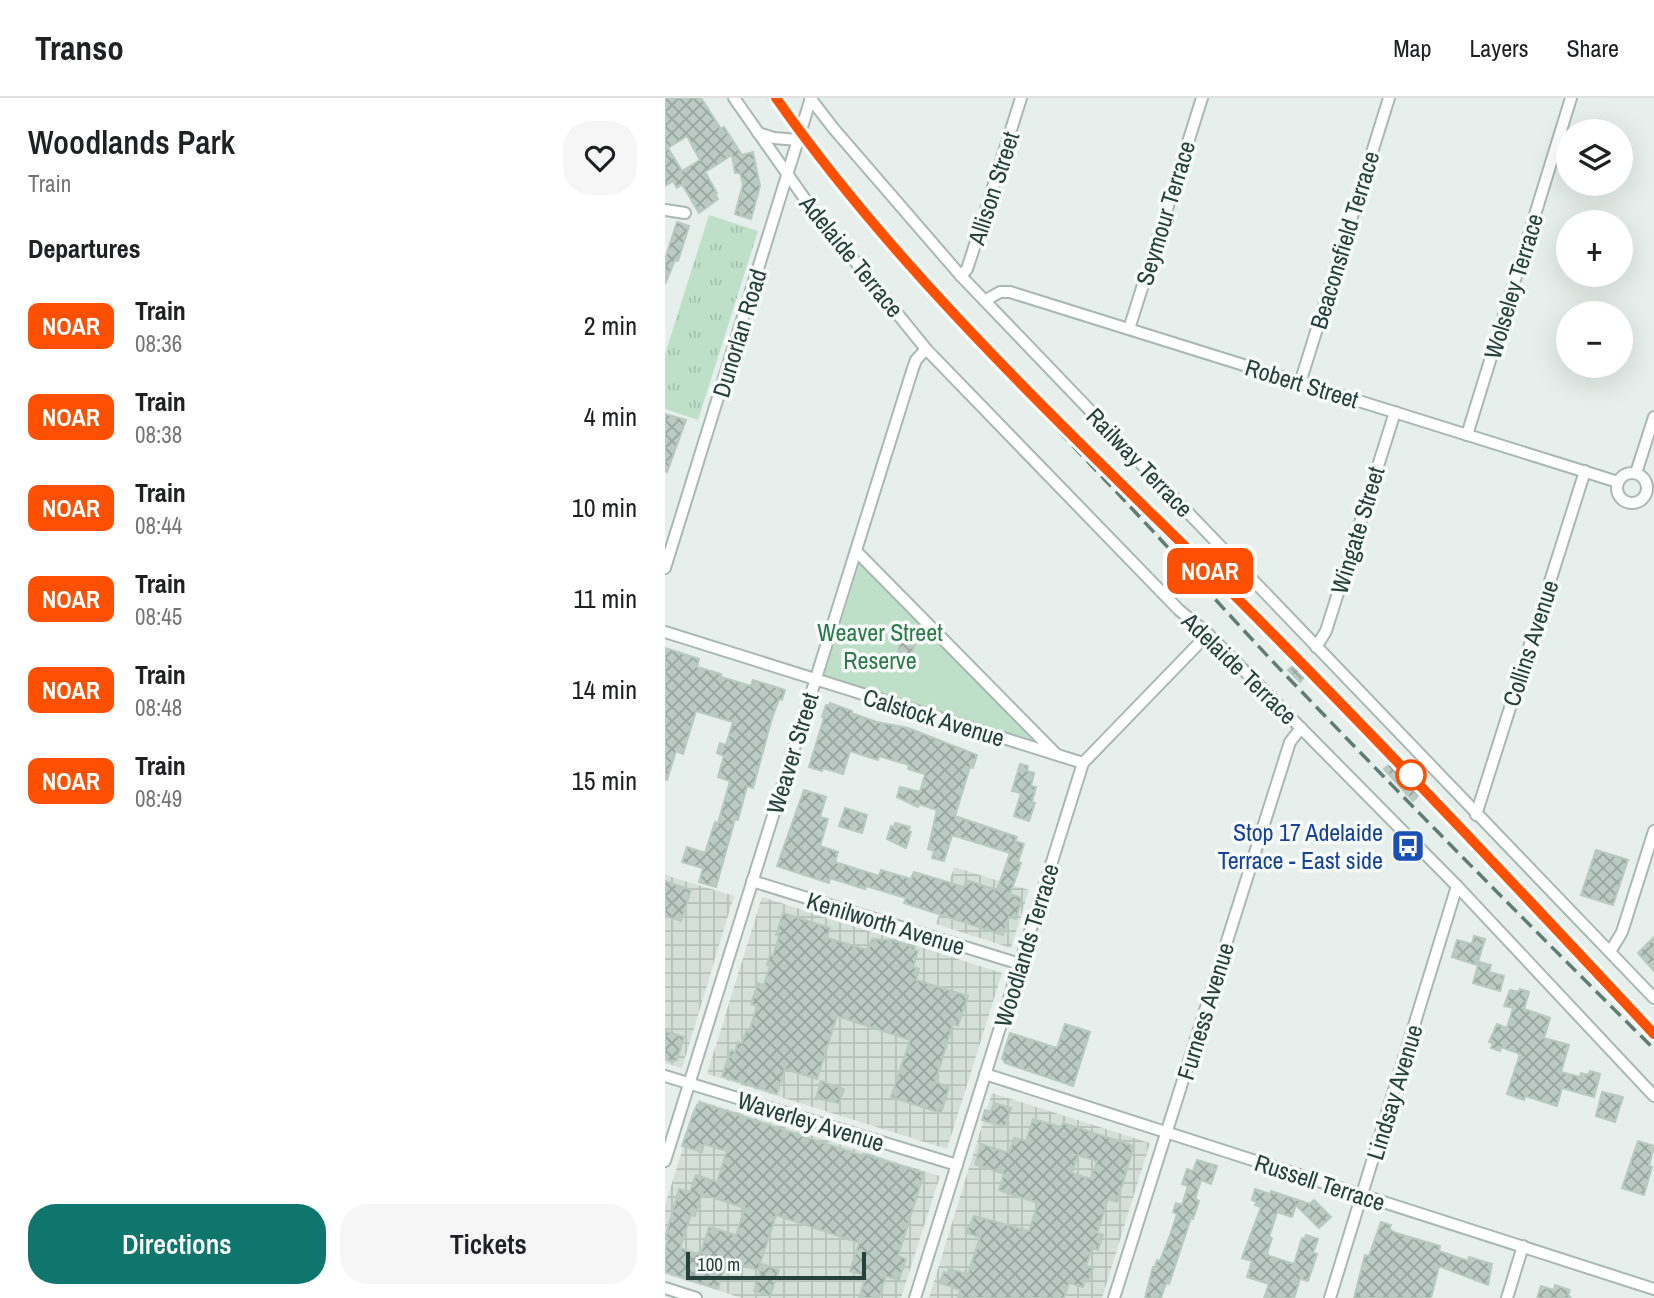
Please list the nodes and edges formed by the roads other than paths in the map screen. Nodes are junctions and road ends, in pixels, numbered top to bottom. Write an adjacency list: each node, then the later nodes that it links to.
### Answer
1 (734, 98): 7 (street, Adelaide Terrace)
2 (811, 98): 8 (street, Dunorlan Road); 12 (street, Railway Terrace)
3 (1021, 98): 12 (street, Allison Street)
4 (1202, 98): 14 (street, Seymour Terrace)
5 (1389, 98): 16 (street, Beaconsfield Terrace)
6 (1571, 98): 19 (street, Wolseley Terrace)
7 (758, 133): 8 (street); 9 (street, Adelaide Terrace)
8 (798, 140): 9 (street, Dunorlan Road)
9 (788, 174): 15 (street, Adelaide Terrace); 25 (street, Dunorlan Road)
10 (665, 210): 11 (street)
11 (685, 214)
12 (961, 276): 13 (street, Railway Terrace)
13 (986, 300): 14 (street, Robert Street); 28 (street, Railway Terrace)
14 (1129, 329): 16 (street, Robert Street)
15 (926, 349): 24 (street, Weaver Street); 27 (street, Adelaide Terrace)
16 (1300, 383): 17 (street, Robert Street)
17 (1395, 412): 19 (street, Robert Street); 28 (street, Wingate Street)
18 (1654, 417): 21 (street)
19 (1467, 435): 20 (street, Robert Street)
20 (1584, 471): 22 (street, Robert Street); 33 (street, Collins Avenue)
21 (1636, 473): 22 (street); 23 (street)
22 (1618, 482): 23 (street)
23 (1650, 494)
24 (856, 551): 29 (street, Weaver Street); 31 (street)
25 (665, 568)
26 (665, 632): 29 (street, Calstock Avenue)
27 (1208, 634): 30 (street, Adelaide Terrace); 32 (street, Woodlands Terrace)
28 (1316, 647): 33 (street, Railway Terrace)
29 (815, 680): 31 (street, Calstock Avenue); 35 (street, Weaver Street)
30 (1301, 728): 36 (street, Adelaide Terrace); 44 (street, Furness Avenue)
31 (1057, 755): 32 (street, Calstock Avenue)
32 (1083, 763): 38 (street, Woodlands Terrace)
33 (1476, 815): 37 (street, Railway Terrace)
34 (1654, 831): 37 (street)
35 (752, 881): 38 (street, Kenilworth Avenue); 42 (street, Weaver Street)
36 (1457, 886): 43 (street, Adelaide Terrace); 47 (street, Lindsay Avenue)
37 (1610, 952): 39 (street, Railway Terrace)
38 (1020, 964): 40 (street, Woodlands Terrace)
39 (1654, 998)
40 (985, 1074): 44 (street, Russell Terrace); 46 (street, Woodlands Terrace)
41 (665, 1076): 42 (street, Waverley Avenue)
42 (689, 1084): 45 (street, Weaver Street); 46 (street, Waverley Avenue)
43 (1654, 1096)
44 (1166, 1132): 47 (street, Russell Terrace); 53 (street, Furness Avenue)
45 (665, 1161)
46 (957, 1165): 52 (street, Woodlands Terrace)
47 (1362, 1195): 48 (street, Russell Terrace); 54 (street, Lindsay Avenue)
48 (1523, 1247): 50 (street, Russell Terrace); 55 (street)
49 (665, 1288): 51 (street)
50 (1654, 1289)
51 (696, 1298)
52 (915, 1298)
53 (1114, 1298)
54 (1330, 1298)
55 (1507, 1298)

